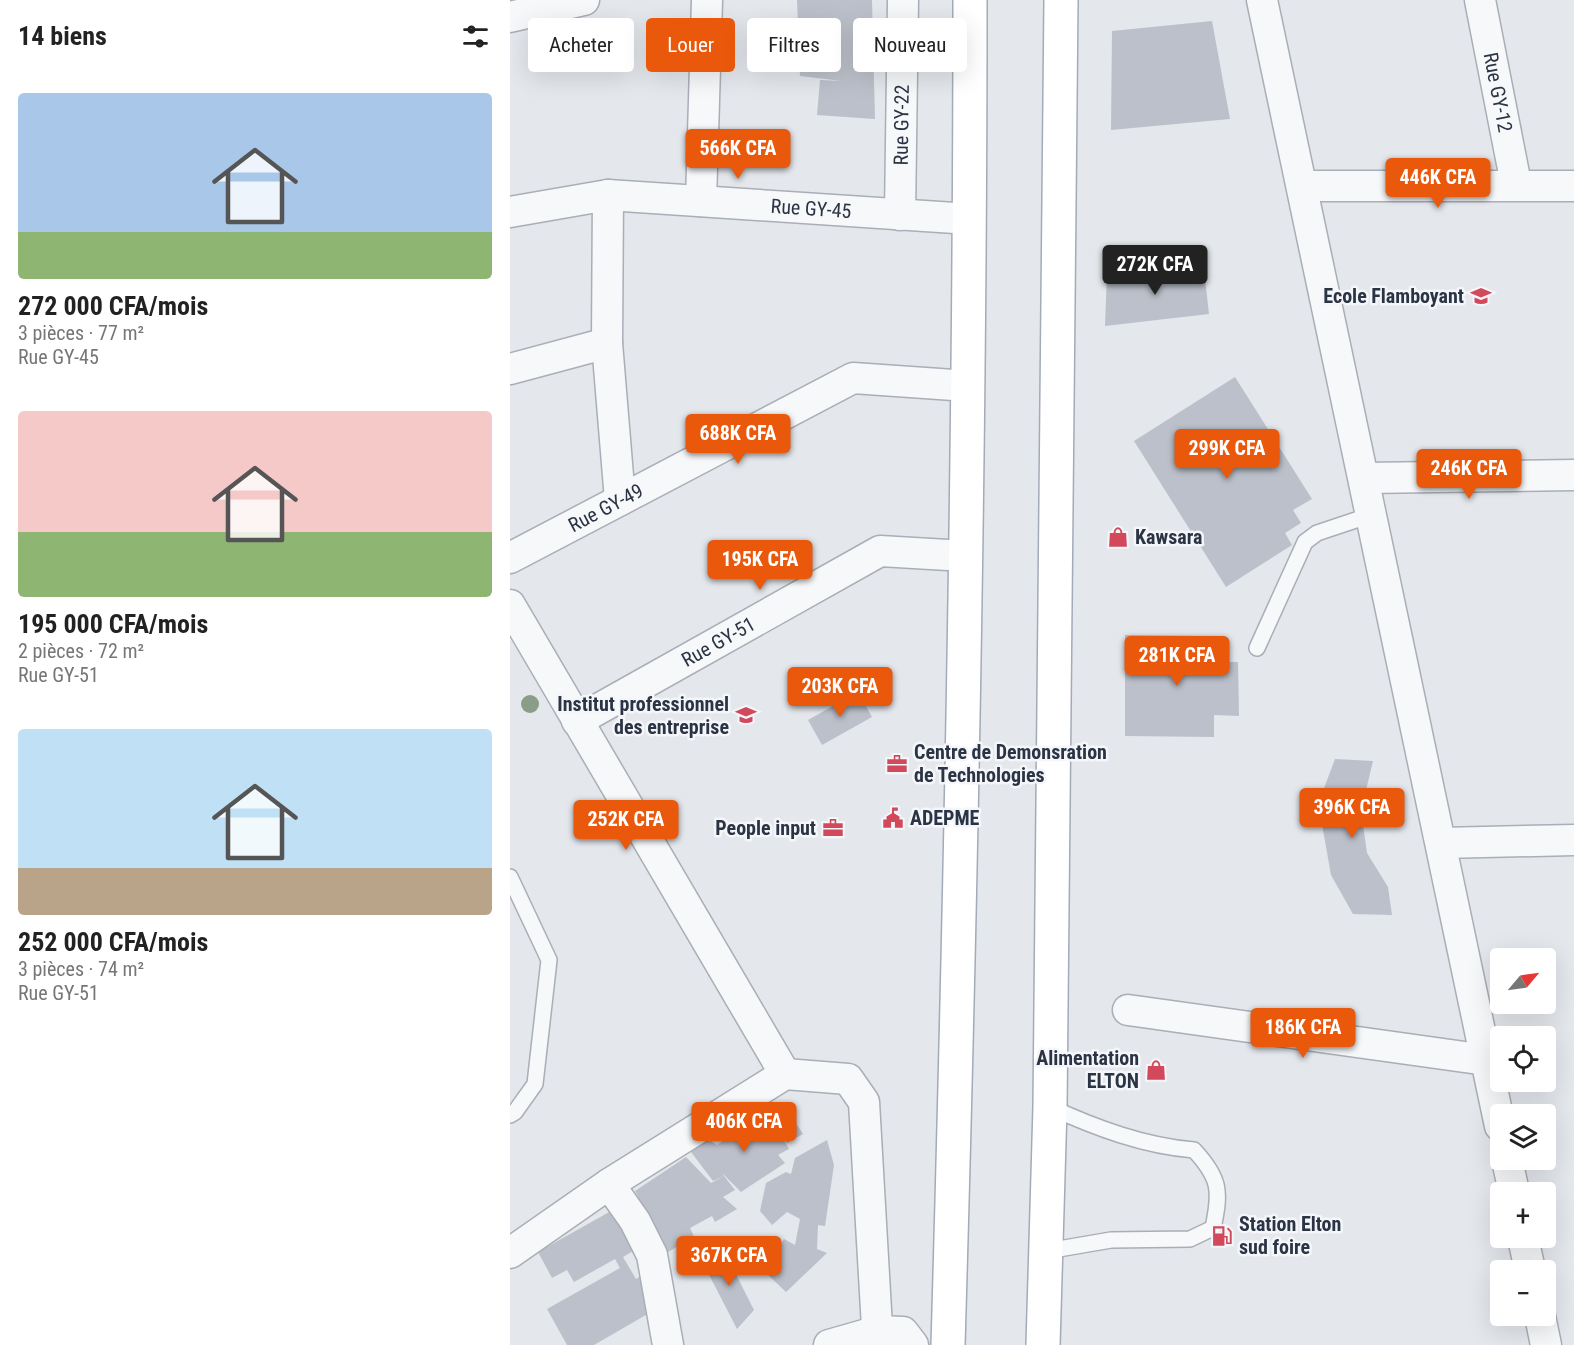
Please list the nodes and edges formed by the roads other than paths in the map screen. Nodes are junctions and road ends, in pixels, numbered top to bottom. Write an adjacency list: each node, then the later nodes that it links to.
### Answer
1 (584, 0): 8 (street)
2 (706, 0): 13 (street)
3 (903, 0): 15 (street, Rue GY-22)
4 (970, 0): 16 (main road)
5 (1061, 0): 36 (main road)
6 (1262, 0): 10 (street)
7 (1480, 0): 9 (street, Rue GY-12)
8 (510, 17)
9 (1516, 184): 10 (street); 11 (street)
10 (1303, 186): 21 (street)
11 (1574, 186)
12 (608, 195): 13 (street, Rue GY-45); 14 (street, Rue GY-45); 17 (street)
13 (701, 201): 15 (street, Rue GY-45)
14 (510, 212)
15 (900, 215): 16 (street, Rue GY-45)
16 (970, 219): 19 (main road)
17 (608, 343): 18 (street); 22 (street)
18 (510, 369)
19 (968, 386): 22 (street, Rue GY-49); 24 (main road)
20 (1574, 474): 21 (street)
21 (1364, 478): 23 (street)
22 (620, 500): 25 (street, Rue GY-49)
23 (1371, 515): 27 (lane); 30 (street)
24 (965, 556): 28 (street, Rue GY-51); 46 (main road)
25 (510, 558)
26 (510, 604): 28 (street)
27 (1257, 648)
28 (577, 721): 34 (street)
29 (1574, 840): 30 (street)
30 (1441, 843): 33 (street)
31 (510, 877): 37 (lane)
32 (1128, 1010): 33 (street)
33 (1486, 1060): 35 (street)
34 (785, 1074): 38 (street); 42 (street)
35 (1495, 1104)
36 (1050, 1107): 39 (main road); 39 (lane)
37 (510, 1115)
38 (609, 1184): 40 (street); 43 (street)
39 (1047, 1251): 47 (main road)
40 (510, 1253)
41 (1542, 1326): 48 (street)
42 (878, 1338): 44 (street); 45 (street)
43 (668, 1345)
44 (829, 1345)
45 (913, 1345)
46 (948, 1345)
47 (1043, 1345)
48 (1546, 1345)

